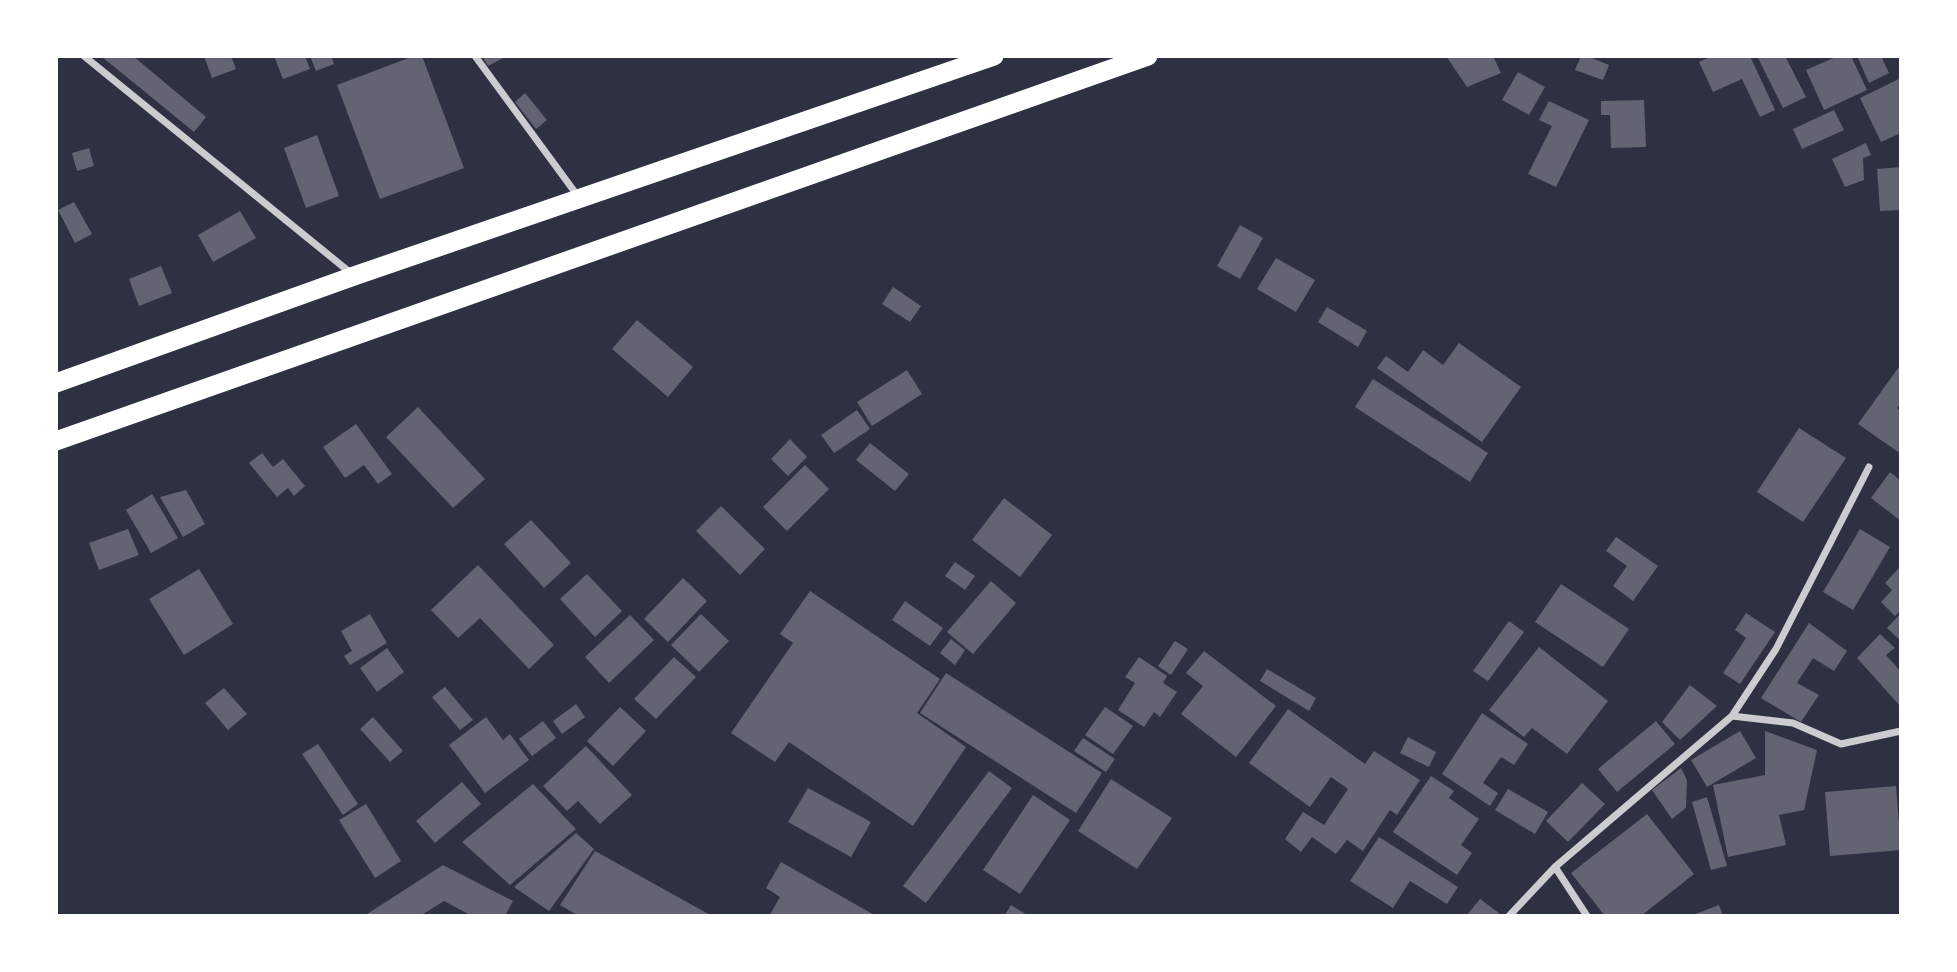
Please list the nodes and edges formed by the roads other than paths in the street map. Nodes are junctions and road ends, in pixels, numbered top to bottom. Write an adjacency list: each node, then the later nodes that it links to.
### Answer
1 (84, 56): 6 (street)
2 (475, 56): 5 (street)
3 (994, 56): 5 (highway)
4 (1148, 56): 8 (highway)
5 (580, 199): 6 (highway)
6 (354, 276): 7 (highway)
7 (56, 383)
8 (56, 441)
9 (1869, 467): 10 (street)
10 (1732, 716): 11 (street); 12 (street)
11 (1901, 731)
12 (1555, 867): 13 (street); 14 (street)
13 (1508, 916)
14 (1587, 916)

